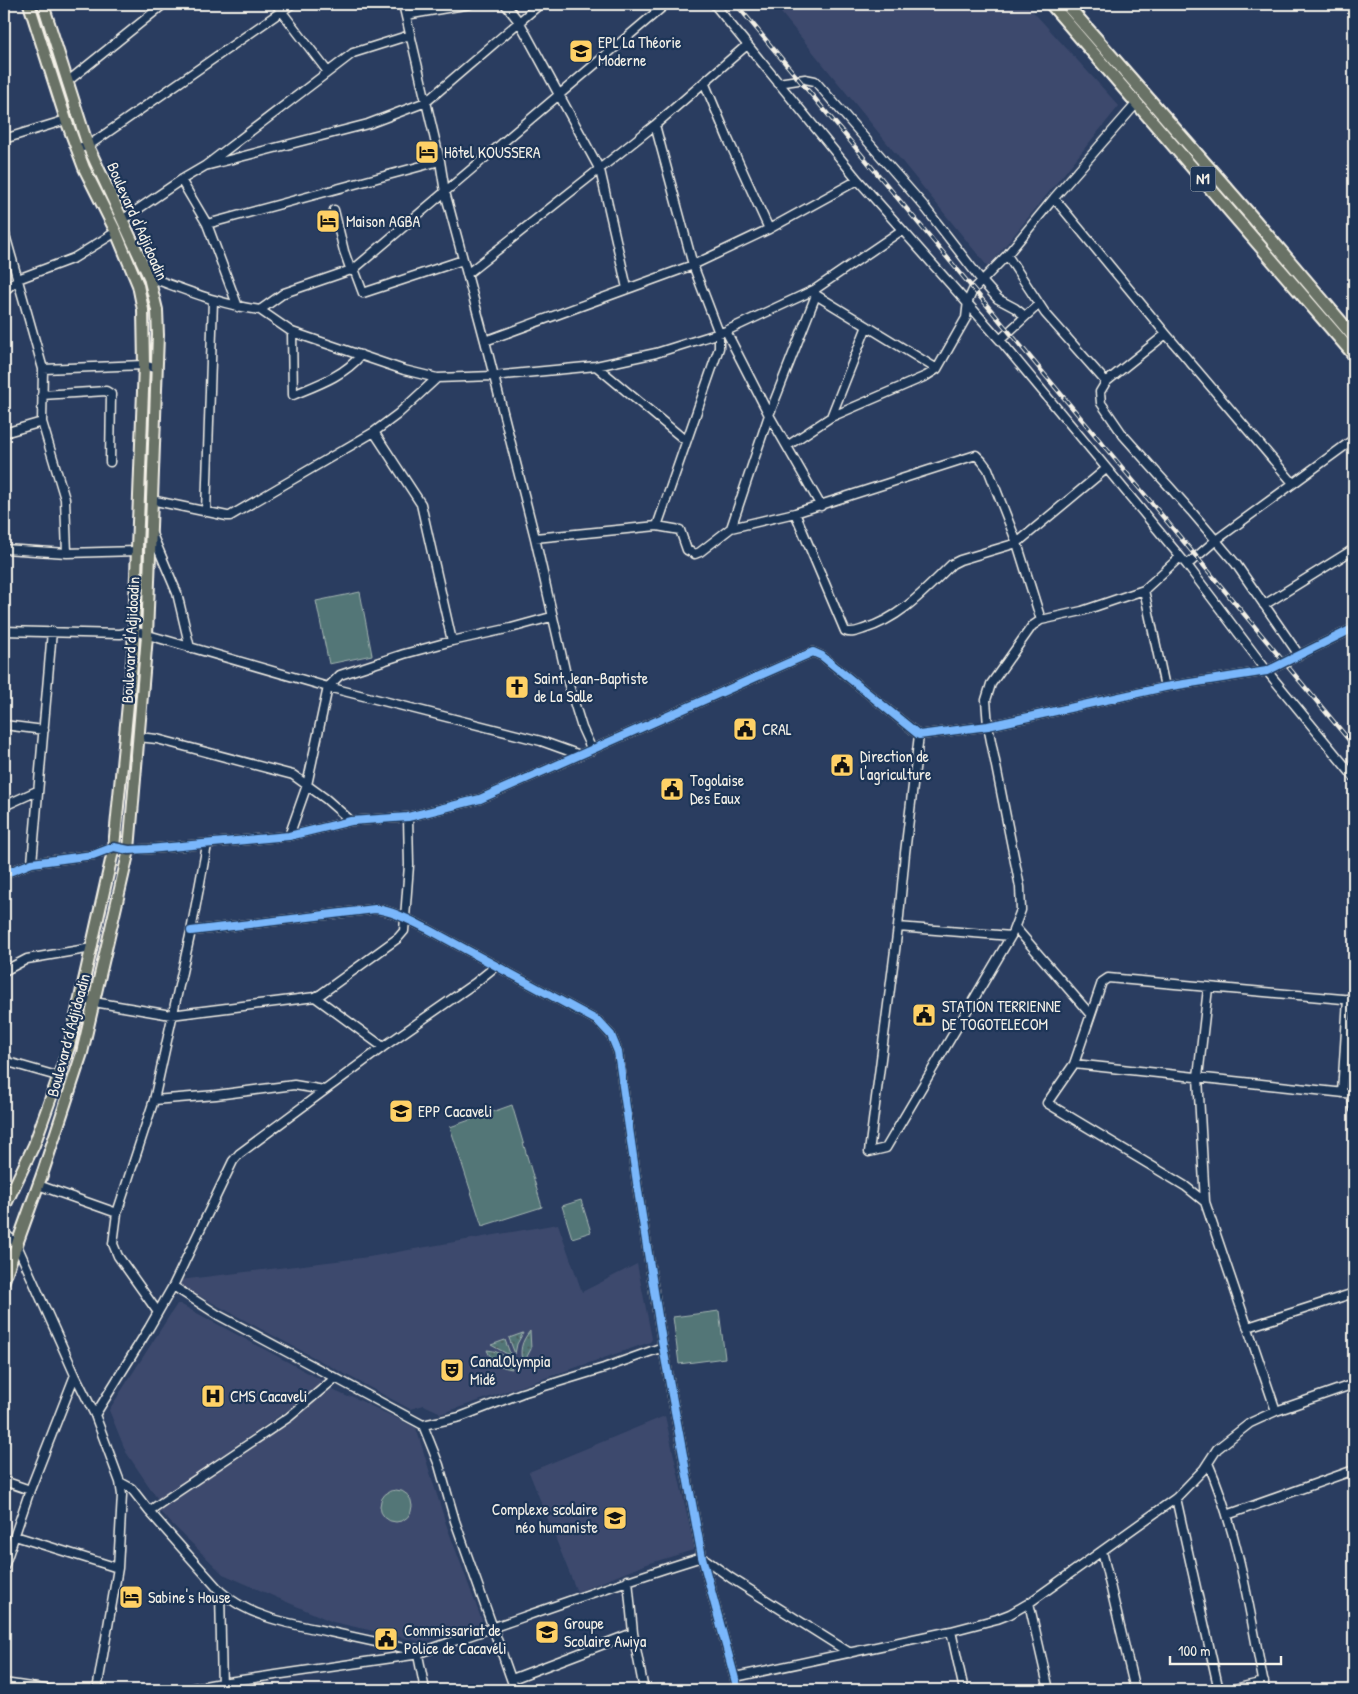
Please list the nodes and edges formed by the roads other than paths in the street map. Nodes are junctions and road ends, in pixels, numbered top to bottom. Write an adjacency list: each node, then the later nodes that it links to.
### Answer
1 (29, 4): 26 (main road, Boulevard d'Adjidoadin)
2 (43, 4): 20 (main road, Boulevard d'Adjidoadin)
3 (164, 4): 20 (street)
4 (276, 4): 14 (street)
5 (292, 4): 14 (street)
6 (403, 4): 15 (street)
7 (470, 4): 15 (street)
8 (505, 4): 16 (street)
9 (540, 4): 16 (street)
10 (666, 4): 23 (street)
11 (714, 4): 18 (street)
12 (1051, 4): 25 (highway, N1)
13 (1066, 4): 66 (highway, N1)
14 (281, 11): 19 (street); 29 (street)
15 (406, 15): 17 (street)
16 (520, 23): 23 (street); 24 (street)
17 (410, 35): 19 (street); 24 (street)
18 (747, 45): 21 (street); 22 (street)
19 (328, 72): 32 (street)
20 (67, 82): 29 (main road, Boulevard d'Adjidoadin)
21 (704, 82): 27 (street); 41 (street)
22 (778, 83): 35 (street); 52 (street)
23 (558, 95): 33 (street); 36 (street)
24 (426, 102): 31 (street); 32 (street)
25 (1137, 103): 37 (street); 70 (highway, N1)
26 (66, 120): 28 (street); 30 (main road, Boulevard d'Adjidoadin)
27 (655, 125): 33 (street); 47 (street)
28 (4, 139)
29 (88, 146): 30 (street); 39 (main road, Boulevard d'Adjidoadin)
30 (76, 148): 44 (main road, Boulevard d'Adjidoadin)
31 (440, 161): 36 (street); 40 (street)
32 (205, 166): 34 (street)
33 (600, 170): 49 (street); 53 (street)
34 (181, 180): 39 (street); 40 (street)
35 (858, 180): 41 (street); 42 (street)
36 (445, 192): 46 (street); 48 (street)
37 (1054, 198): 45 (street); 65 (street)
38 (334, 210): 48 (street)
39 (122, 220): 50 (main road, Boulevard d'Adjidoadin)
40 (207, 224): 59 (street)
41 (769, 229): 47 (street)
42 (902, 230): 55 (street); 57 (street)
43 (4, 231): 51 (street)
44 (116, 232): 51 (street); 71 (main road, Boulevard d'Adjidoadin)
45 (1008, 254): 52 (street); 58 (street)
46 (463, 260): 48 (street); 49 (street)
47 (693, 265): 53 (street); 64 (street)
48 (353, 270): 60 (street)
49 (467, 274): 68 (street)
50 (149, 277): 56 (street); 74 (main road, Boulevard d'Adjidoadin)
51 (18, 279): 54 (street); 73 (street)
52 (982, 281): 57 (street); 61 (street)
53 (627, 288): 68 (street)
54 (4, 291)
55 (814, 292): 62 (street); 64 (street); 80 (street)
56 (213, 300): 59 (street); 95 (street)
57 (968, 304): 67 (street); 75 (street)
58 (1040, 304): 61 (street); 78 (street)
59 (238, 308): 60 (street)
60 (260, 310): 63 (street)
61 (1025, 316): 67 (street)
62 (867, 326): 75 (street); 81 (street)
63 (292, 332): 69 (street); 69 (street)
64 (722, 332): 72 (street); 80 (street); 88 (street)
65 (1166, 334): 78 (street); 92 (street)
66 (1354, 337)
67 (1000, 340): 91 (street)
68 (485, 341): 76 (street)
69 (361, 355): 77 (street)
70 (1354, 355)
71 (144, 365): 73 (street); 74 (street); 83 (main road, Boulevard d'Adjidoadin)
72 (596, 366): 76 (street); 88 (street)
73 (43, 369): 79 (street)
74 (157, 369): 84 (main road, Boulevard d'Adjidoadin)
75 (937, 369): 81 (street)
76 (493, 376): 77 (street); 100 (street)
77 (437, 378): 85 (street)
78 (1106, 382): 101 (street)
79 (42, 395): 82 (street); 90 (street)
80 (769, 415): 89 (street); 98 (street)
81 (831, 417): 89 (street)
82 (42, 422): 86 (street); 106 (street)
83 (142, 423): 84 (main road); 105 (main road, Boulevard d'Adjidoadin)
84 (154, 427): 93 (main road, Boulevard d'Adjidoadin)
85 (374, 432): 95 (street); 118 (street)
86 (4, 433)
87 (1354, 439): 92 (street)
88 (686, 441): 97 (street)
89 (786, 446): 94 (street)
90 (110, 462)
91 (1106, 469): 102 (street); 107 (street)
92 (1293, 483): 101 (street)
93 (151, 500): 95 (street); 99 (main road, Boulevard d'Adjidoadin)
94 (820, 506): 96 (street); 102 (street)
95 (206, 512)
96 (795, 513): 98 (street); 102 (street)
97 (657, 526): 98 (street); 100 (street)
98 (731, 528)
99 (150, 532): 117 (main road, Boulevard d'Adjidoadin); 119 (street)
100 (535, 538): 111 (street)
101 (1216, 540): 108 (street); 110 (street)
102 (1017, 543): 112 (street)
103 (4, 549): 106 (street)
104 (1354, 549): 110 (street)
105 (137, 551): 106 (street); 116 (main road, Boulevard d'Adjidoadin)
106 (67, 553)
107 (1180, 557): 108 (street); 109 (street)
108 (1188, 565): 121 (street)
109 (1144, 590): 112 (street); 123 (street)
110 (1264, 605): 120 (street)
111 (551, 616): 118 (street); 129 (street)
112 (1041, 620): 125 (street)
113 (1354, 628): 120 (street)
114 (4, 631): 115 (street)
115 (52, 631): 116 (street); 126 (street)
116 (134, 632): 117 (street); 139 (main road, Boulevard d'Adjidoadin)
117 (147, 636): 119 (street); 128 (main road, Boulevard d'Adjidoadin)
118 (452, 641): 122 (street)
119 (190, 648): 122 (street)
120 (1299, 655): 121 (street)
121 (1267, 671): 123 (street); 131 (street)
122 (328, 687): 130 (street); 132 (street)
123 (1164, 687): 125 (street)
124 (4, 725): 126 (street)
125 (988, 726): 127 (street); 145 (street)
126 (44, 730): 133 (street)
127 (919, 735): 129 (street); 144 (street)
128 (138, 737): 132 (street); 140 (main road, Boulevard d'Adjidoadin)
129 (592, 750): 130 (street)
130 (580, 755): 135 (street)
131 (1354, 777)
132 (307, 785): 136 (street); 137 (street)
133 (38, 791): 134 (street); 141 (street)
134 (4, 806)
135 (408, 817): 136 (street); 143 (street)
136 (351, 821): 137 (street)
137 (289, 836): 138 (street)
138 (207, 845): 140 (street); 146 (street)
139 (114, 847): 140 (street); 141 (street); 148 (main road, Boulevard d'Adjidoadin)
140 (129, 850): 155 (main road, Boulevard d'Adjidoadin)
141 (32, 863): 142 (street)
142 (4, 874)
143 (406, 919): 146 (street); 149 (street); 152 (street)
144 (898, 927): 147 (street); 147 (street)
145 (1015, 927): 147 (street); 156 (street)
146 (191, 931): 157 (street)
147 (1011, 936)
148 (92, 948): 150 (street); 153 (main road, Boulevard d'Adjidoadin)
149 (496, 966): 158 (street); 179 (street)
150 (4, 971)
151 (1208, 988): 154 (street); 156 (street); 162 (street)
152 (315, 997): 157 (street); 158 (street)
153 (81, 998): 155 (street); 161 (main road, Boulevard d'Adjidoadin)
154 (1351, 1000): 164 (street)
155 (94, 1002): 157 (street); 168 (main road, Boulevard d'Adjidoadin)
156 (1090, 1014): 160 (street)
157 (171, 1015): 166 (street)
158 (383, 1047): 163 (street)
159 (4, 1055): 161 (street)
160 (1074, 1064): 162 (street); 169 (street)
161 (57, 1076): 170 (main road, Boulevard d'Adjidoadin)
162 (1198, 1077): 164 (street); 169 (street)
163 (324, 1090): 166 (street); 175 (street)
164 (1342, 1093): 165 (street)
165 (1353, 1094): 167 (street)
166 (154, 1100): 171 (street)
167 (1354, 1109)
168 (38, 1185): 171 (street); 173 (main road, Boulevard d'Adjidoadin)
169 (1205, 1202): 178 (street)
170 (4, 1208)
171 (117, 1214): 177 (street)
172 (4, 1233): 173 (street)
173 (16, 1243): 174 (main road, Boulevard d'Adjidoadin); 180 (street)
174 (4, 1280)
175 (172, 1286): 177 (street); 181 (street)
176 (1354, 1292): 178 (street)
177 (158, 1311): 184 (street)
178 (1248, 1328): 183 (street)
179 (663, 1347): 185 (street); 196 (street)
180 (76, 1375): 184 (street); 190 (street)
181 (334, 1379): 185 (street); 192 (street)
182 (1354, 1384): 183 (street)
183 (1276, 1411): 186 (street)
184 (95, 1415): 189 (street)
185 (423, 1425): 202 (street)
186 (1208, 1463): 191 (street); 193 (street)
187 (1354, 1470): 193 (street)
188 (4, 1481): 190 (street)
189 (120, 1482): 192 (street); 198 (street)
190 (30, 1490): 194 (street)
191 (1176, 1498): 195 (street); 222 (street)
192 (149, 1511): 200 (street)
193 (1227, 1515): 210 (street)
194 (15, 1536): 197 (street); 198 (street)
195 (1102, 1551): 201 (street); 221 (street)
196 (702, 1556): 199 (street); 206 (street); 207 (street)
197 (4, 1567)
198 (118, 1568): 213 (street)
199 (628, 1580): 202 (street); 204 (street)
200 (220, 1591): 205 (street); 211 (street)
201 (1029, 1603): 203 (street); 220 (street)
202 (493, 1628): 205 (street); 208 (street)
203 (951, 1631): 206 (street); 219 (street)
204 (633, 1633): 208 (street); 217 (street)
205 (416, 1653): 211 (street); 215 (street)
206 (850, 1653): 207 (street)
207 (735, 1677): 218 (street)
208 (512, 1680): 216 (street)
209 (5, 1686): 212 (street)
210 (1265, 1686): 223 (street)
211 (221, 1687): 214 (street)
212 (51, 1690)
213 (97, 1690)
214 (183, 1690)
215 (426, 1690)
216 (515, 1690)
217 (644, 1690)
218 (738, 1690)
219 (964, 1690)
220 (1049, 1690)
221 (1135, 1690)
222 (1221, 1690)
223 (1230, 1690)

